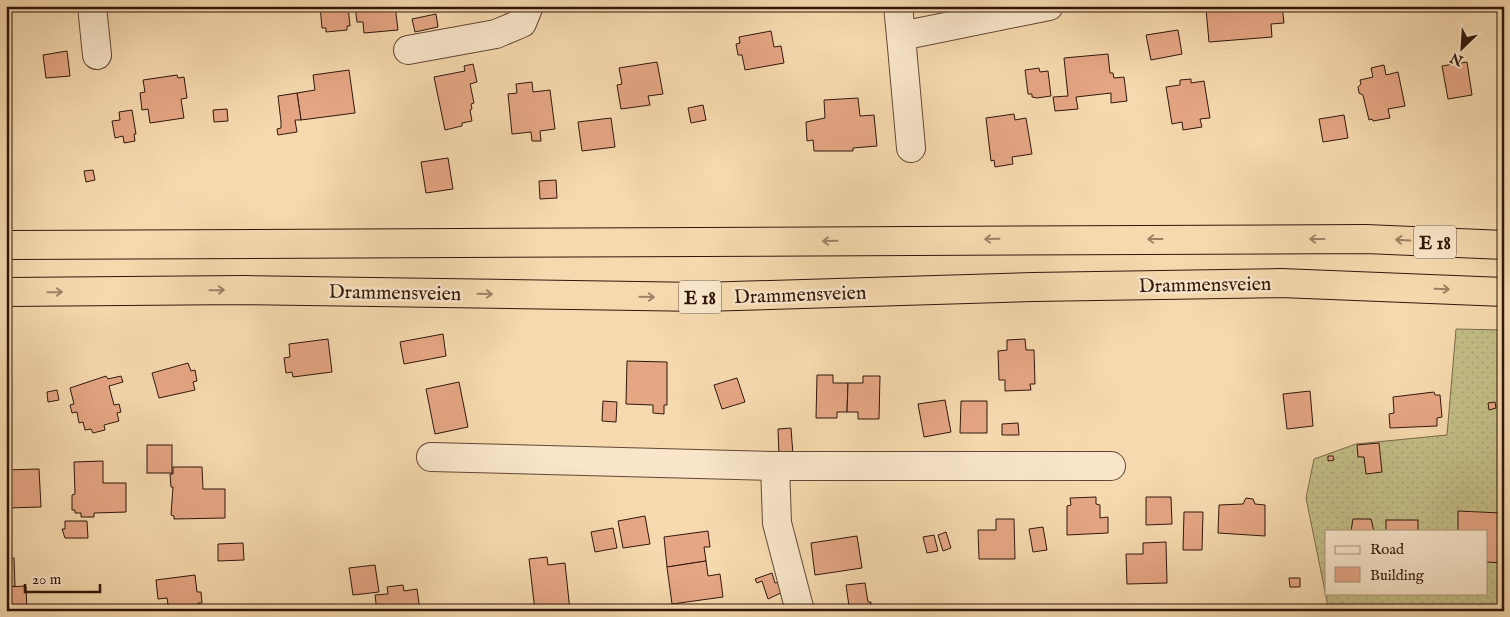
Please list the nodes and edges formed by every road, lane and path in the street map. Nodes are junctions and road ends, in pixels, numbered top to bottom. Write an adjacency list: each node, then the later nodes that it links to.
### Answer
1 (92, 6): 7 (lane)
2 (529, 6): 6 (lane)
3 (898, 6): 5 (lane)
4 (1049, 6): 5 (lane)
5 (901, 36): 8 (lane)
6 (408, 50)
7 (97, 55)
8 (911, 148)
9 (6, 245): 10 (highway, E 18, one-way to 9)
10 (1504, 245)
11 (6, 292): 12 (highway, Drammensveien / E 18, one-way to 12)
12 (1504, 292)
13 (431, 457): 14 (lane)
14 (775, 466): 15 (lane); 16 (lane)
15 (1111, 466)
16 (800, 611)

